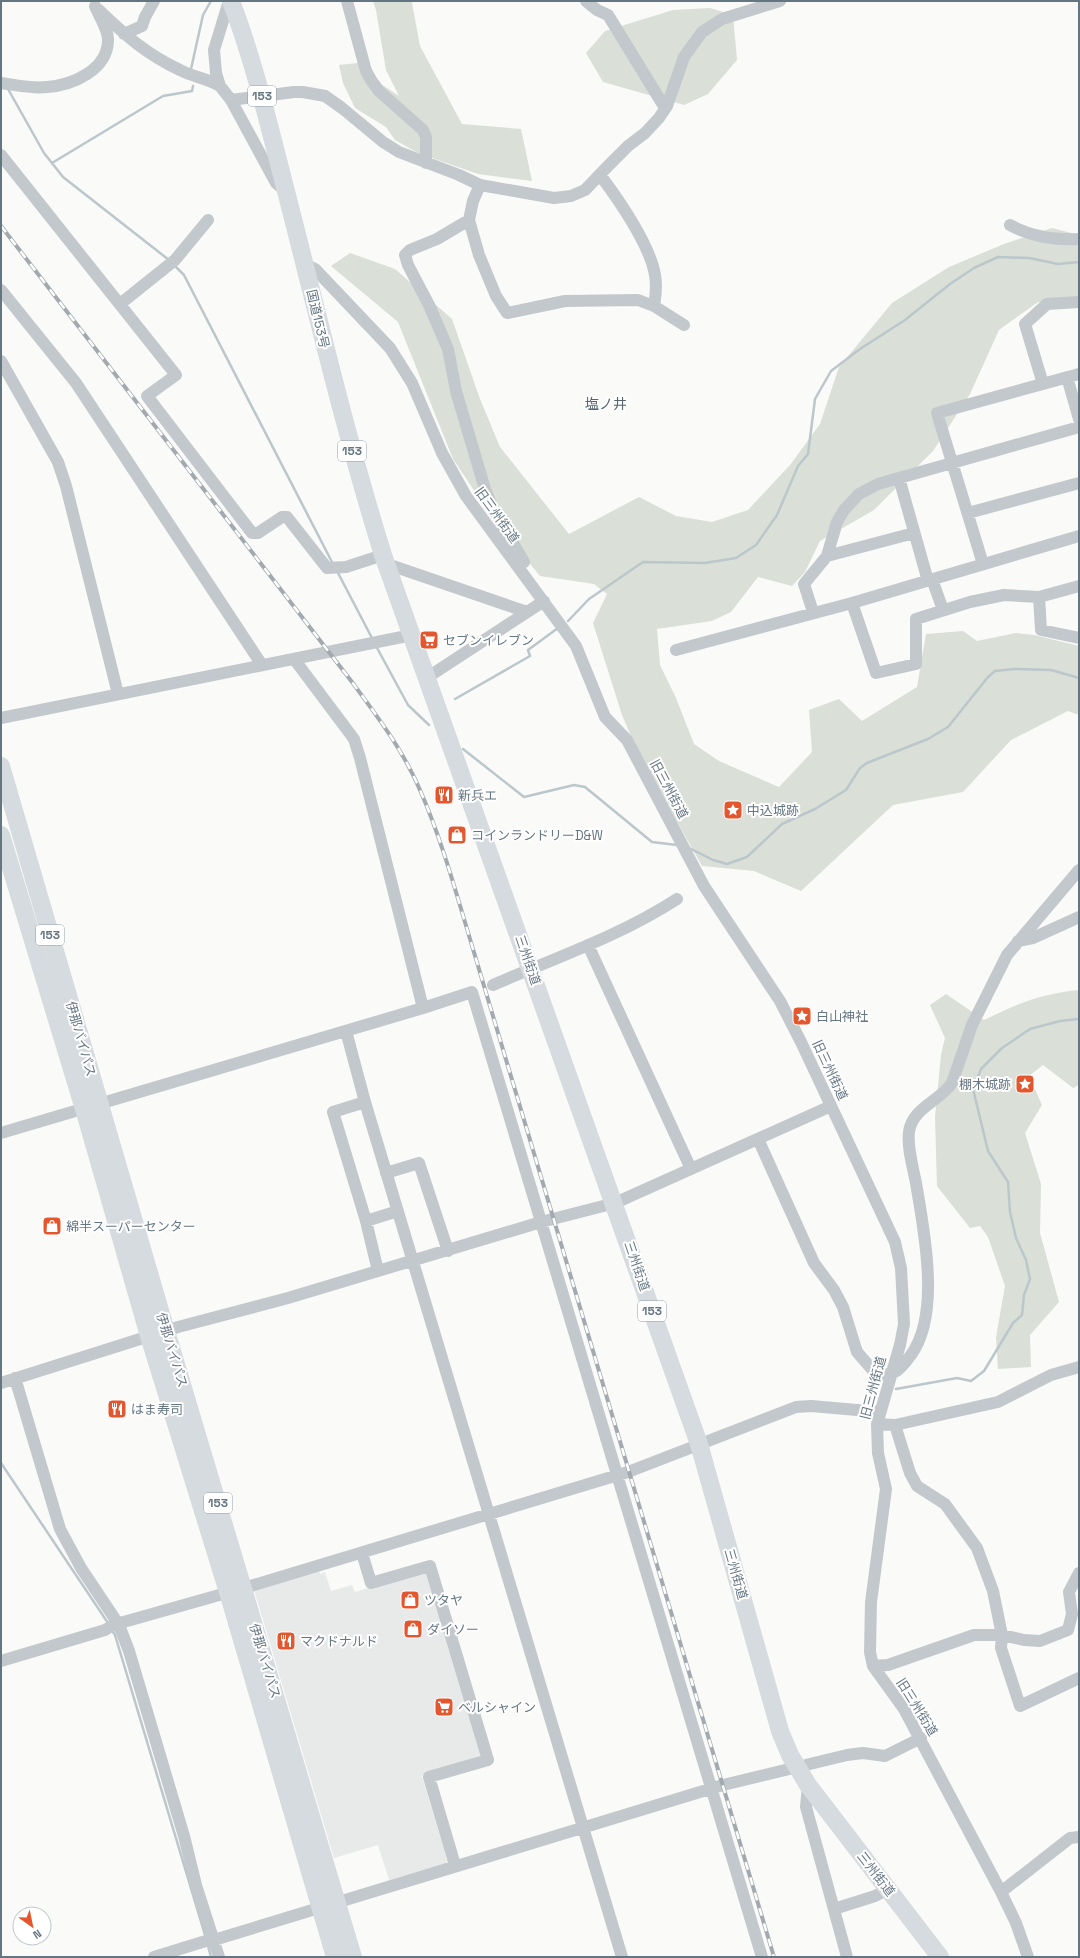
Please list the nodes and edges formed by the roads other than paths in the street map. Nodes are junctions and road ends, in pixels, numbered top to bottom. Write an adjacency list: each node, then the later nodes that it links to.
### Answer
1 (154, 1): 7 (street)
2 (230, 1): 9 (street); 10 (highway, 国道153号 / 153)
3 (347, 1): 14 (street)
4 (586, 1): 12 (street)
5 (777, 1): 12 (street)
6 (93, 4): 7 (street); 8 (street)
7 (124, 34): 9 (street)
8 (5, 83)
9 (220, 86): 11 (street)
10 (262, 96): 11 (street); 14 (street); 17 (highway, 国道153号 / 153)
11 (231, 100): 17 (street)
12 (665, 108): 15 (street)
13 (1, 155): 25 (street)
14 (426, 163): 16 (street)
15 (600, 176): 16 (street); 26 (street)
16 (480, 185): 19 (street)
17 (287, 193): 22 (highway, 国道153号 / 153)
18 (208, 220): 25 (street)
19 (469, 220): 26 (street); 46 (street)
20 (1010, 226): 21 (street)
21 (1079, 239)
22 (305, 264): 41 (highway, 国道153号 / 153); 46 (street, 旧三州街道)
23 (1, 290): 55 (street)
24 (1079, 302): 31 (street)
25 (120, 304): 41 (street)
26 (654, 306): 27 (street)
27 (684, 325)
28 (1, 361): 57 (street)
29 (1079, 374): 30 (street)
30 (1067, 377): 31 (street); 32 (street)
31 (1043, 384): 34 (street)
32 (1079, 419)
33 (1079, 427): 34 (street)
34 (952, 464): 35 (street); 37 (street)
35 (899, 478): 38 (street); 40 (street)
36 (1079, 483): 37 (street)
37 (968, 513): 42 (street)
38 (914, 533): 40 (street); 43 (street)
39 (1079, 536): 42 (street)
40 (828, 556): 50 (street)
41 (385, 559): 49 (street); 51 (highway, 国道153号 / 153)
42 (983, 564): 43 (street)
43 (930, 580): 47 (street); 48 (street)
44 (1079, 586): 45 (street)
45 (1039, 597): 48 (street); 52 (street)
46 (544, 601): 49 (street); 72 (street, 旧三州街道)
47 (852, 603): 48 (street); 50 (street)
48 (943, 610)
49 (527, 612): 56 (street)
50 (813, 612): 53 (street)
51 (412, 635): 54 (street); 56 (highway, 三州街道 / 153)
52 (1079, 638)
53 (676, 650)
54 (294, 659): 55 (street); 68 (street)
55 (262, 665): 57 (street)
56 (428, 677): 66 (highway, 三州街道 / 153)
57 (118, 694): 58 (street)
58 (1, 718)
59 (1, 766): 71 (highway, 伊那バイパス / 153)
60 (1, 835): 71 (highway, 伊那バイパス / 153)
61 (1079, 870): 64 (street)
62 (676, 899): 65 (street)
63 (1079, 917): 64 (street)
64 (1018, 941): 87 (street)
65 (588, 944): 66 (street); 75 (street)
66 (531, 968): 67 (street); 77 (highway, 三州街道 / 153)
67 (494, 985)
68 (423, 1008): 69 (street); 80 (street)
69 (346, 1031): 70 (street); 71 (street)
70 (365, 1102): 76 (street); 79 (street)
71 (92, 1106): 73 (street); 84 (highway, 伊那バイパス / 153); 85 (highway, 伊那バイパス / 153)
72 (831, 1106): 74 (street); 87 (street, 旧三州街道)
73 (1, 1133)
74 (758, 1139): 75 (street); 87 (street)
75 (691, 1169): 77 (street)
76 (386, 1173): 78 (street); 81 (street)
77 (615, 1203): 80 (street); 92 (highway, 三州街道 / 153)
78 (398, 1211): 79 (street); 82 (street)
79 (366, 1220): 83 (street)
80 (541, 1222): 81 (street); 93 (street)
81 (448, 1251): 82 (street)
82 (414, 1261): 83 (street); 94 (street)
83 (378, 1271): 84 (street)
84 (166, 1331): 85 (street); 97 (highway, 伊那バイパス / 153)
85 (149, 1336): 88 (street); 97 (highway, 伊那バイパス / 153)
86 (1079, 1367): 91 (street)
87 (890, 1375): 90 (street, 旧三州街道)
88 (15, 1378): 89 (street); 98 (street)
89 (1, 1383)
90 (878, 1418): 91 (street); 92 (street); 101 (street, 旧三州街道)
91 (896, 1425): 99 (street)
92 (699, 1444): 93 (street); 104 (highway, 三州街道 / 153)
93 (617, 1475): 94 (street); 106 (street)
94 (489, 1514): 95 (street); 107 (street)
95 (362, 1552): 97 (street); 109 (street)
96 (1079, 1573): 99 (street)
97 (236, 1590): 98 (street); 112 (highway, 伊那バイパス / 153); 113 (highway, 伊那バイパス / 153)
98 (112, 1627): 100 (street); 115 (street)
99 (1002, 1635): 101 (street); 102 (street)
100 (1, 1661)
101 (873, 1666): 103 (street, 旧三州街道)
102 (1079, 1678)
103 (920, 1738): 104 (street); 111 (street, 旧三州街道)
104 (796, 1768): 105 (highway, 三州街道 / 153); 106 (street)
105 (808, 1785): 110 (highway, 三州街道 / 153); 114 (street)
106 (712, 1788): 107 (street); 121 (street)
107 (584, 1829): 109 (street); 120 (street)
108 (1079, 1837): 111 (street)
109 (455, 1865): 112 (street)
110 (888, 1889): 114 (street); 123 (highway, 三州街道 / 153)
111 (1001, 1892): 124 (street, 旧三州街道)
112 (337, 1902): 113 (street); 119 (highway, 伊那バイパス / 153)
113 (320, 1908): 115 (street); 118 (highway, 伊那バイパス / 153)
114 (834, 1909): 122 (street)
115 (214, 1940): 116 (street); 117 (street)
116 (154, 1957)
117 (219, 1957)
118 (335, 1957)
119 (353, 1957)
120 (622, 1957)
121 (762, 1957)
122 (847, 1957)
123 (940, 1957)
124 (1028, 1957)

